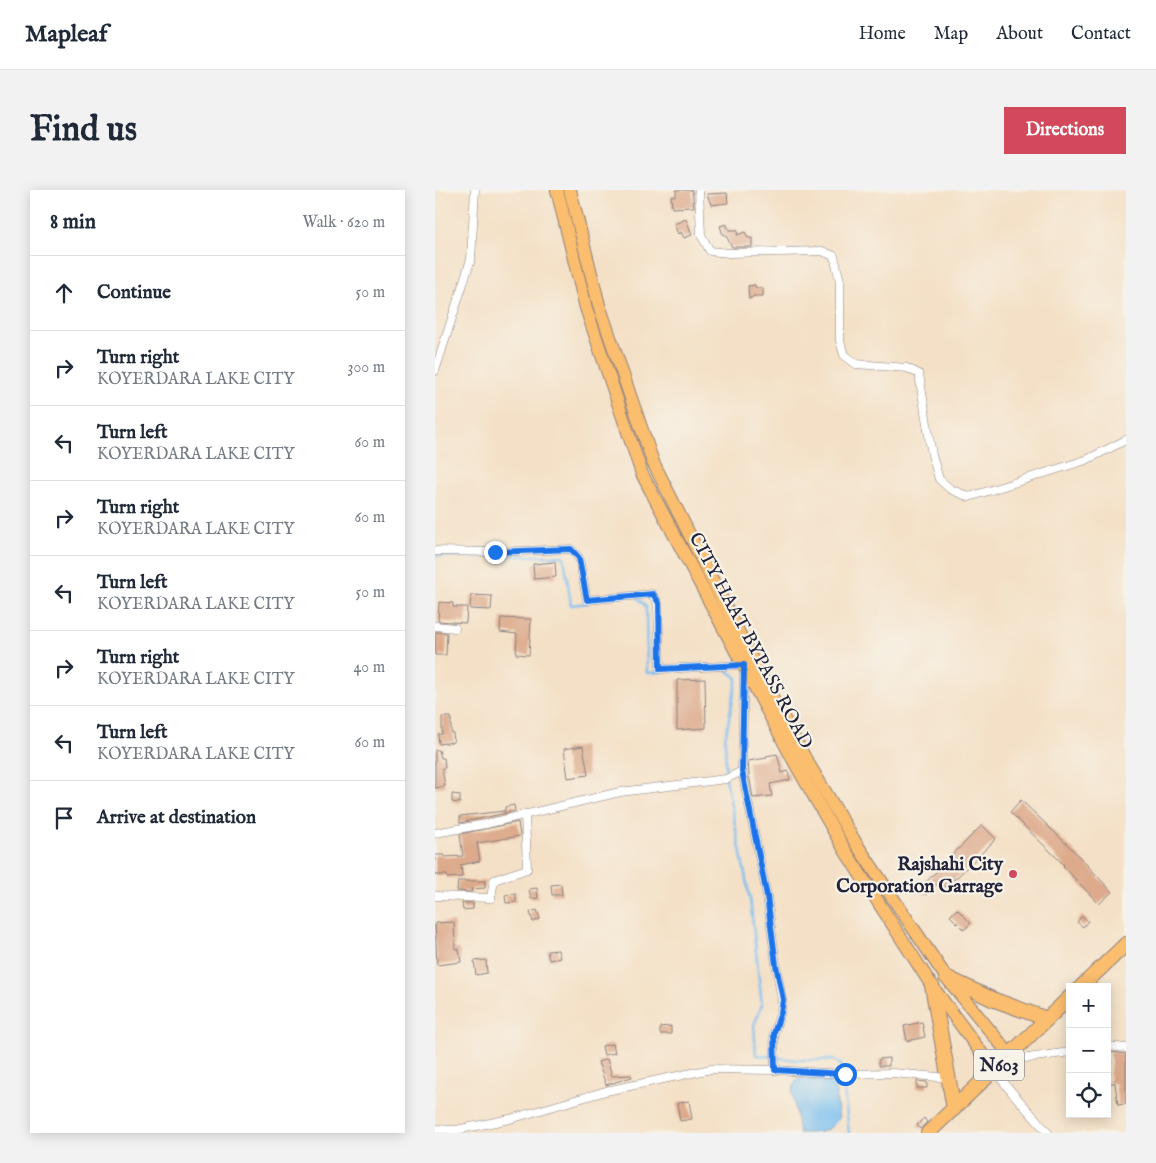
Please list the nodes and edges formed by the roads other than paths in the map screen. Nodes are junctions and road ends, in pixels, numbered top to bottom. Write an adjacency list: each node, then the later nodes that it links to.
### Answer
1 (475, 190): 5 (street)
2 (557, 190): 10 (main road, CITY HAAT BYPASS ROAD)
3 (570, 190): 16 (main road, CITY HAAT BYPASS ROAD)
4 (699, 190): 6 (street)
5 (435, 371)
6 (1126, 440)
7 (435, 551): 10 (street)
8 (435, 626): 9 (street)
9 (455, 628)
10 (744, 665): 11 (street); 18 (main road, CITY HAAT BYPASS ROAD)
11 (742, 771): 12 (street); 25 (street)
12 (525, 814): 13 (street); 14 (street)
13 (435, 833)
14 (435, 896)
15 (1126, 944): 17 (highway)
16 (946, 977): 20 (highway); 24 (main road, CITY HAAT BYPASS ROAD)
17 (1085, 983)
18 (931, 986): 26 (main road, CITY HAAT BYPASS ROAD); 27 (highway)
19 (1066, 1001): 20 (highway, N603)
20 (1047, 1019): 24 (highway, N603)
21 (1111, 1046): 22 (street)
22 (1126, 1048)
23 (1066, 1053): 24 (street)
24 (1010, 1055): 26 (highway, N603)
25 (775, 1070): 27 (street); 29 (street)
26 (994, 1070): 28 (highway, N603); 31 (street)
27 (949, 1078): 28 (highway)
28 (954, 1109): 30 (highway, N603)
29 (435, 1129)
30 (928, 1133)
31 (1048, 1133)

